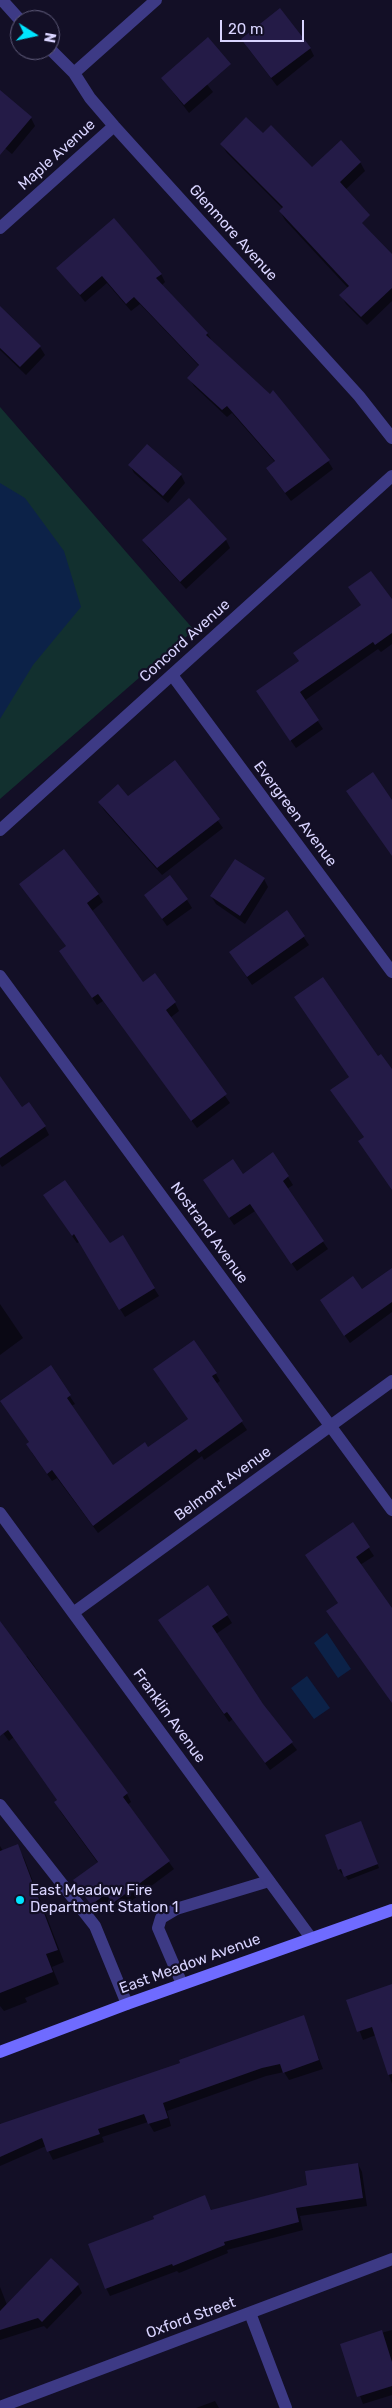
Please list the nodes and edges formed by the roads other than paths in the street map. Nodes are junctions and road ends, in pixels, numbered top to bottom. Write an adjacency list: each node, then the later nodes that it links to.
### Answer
1 (2, 0): 3 (street)
2 (156, 0): 5 (street)
3 (11, 10)
4 (60, 60): 5 (street, Glenmore Avenue)
5 (74, 73): 6 (street, Glenmore Avenue)
6 (114, 126): 7 (street, Maple Avenue); 8 (street, Glenmore Avenue)
7 (0, 228)
8 (392, 438)
9 (392, 476): 10 (street, Concord Avenue)
10 (172, 675): 11 (street, Concord Avenue); 12 (street, Evergreen Avenue)
11 (0, 830)
12 (392, 972)
13 (0, 976): 15 (street, Nostrand Avenue)
14 (392, 1381): 15 (street, Belmont Avenue)
15 (331, 1426): 16 (street, Nostrand Avenue); 18 (street, Belmont Avenue)
16 (392, 1510)
17 (0, 1514): 18 (street, Franklin Avenue)
18 (73, 1614): 20 (street, Franklin Avenue)
19 (0, 1805): 24 (street)
20 (269, 1881): 22 (street, Franklin Avenue); 23 (street)
21 (392, 1910): 22 (street, East Meadow Avenue)
22 (311, 1938): 23 (street, East Meadow Avenue)
23 (182, 1984): 24 (street, East Meadow Avenue)
24 (127, 2004): 25 (street, East Meadow Avenue)
25 (0, 2052)
26 (392, 2259): 27 (street, Oxford Street)
27 (250, 2313): 28 (street, Oxford Street); 29 (street)
28 (0, 2406)
29 (286, 2408)

